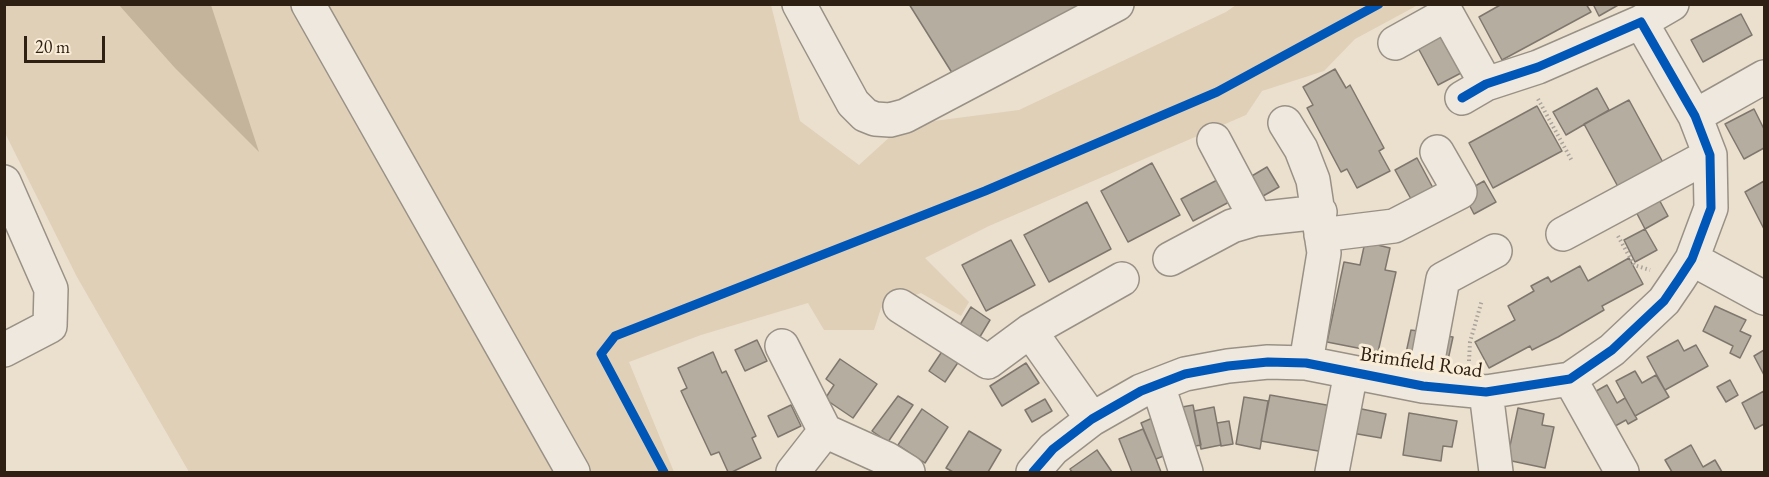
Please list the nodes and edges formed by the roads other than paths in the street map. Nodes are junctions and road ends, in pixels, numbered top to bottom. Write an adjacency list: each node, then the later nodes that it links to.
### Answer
1 (308, 4): 36 (street)
2 (799, 4): 3 (street)
3 (1117, 4)
4 (1672, 4): 5 (street)
5 (1641, 22): 6 (street); 8 (street, Brimfield Road)
6 (1395, 43)
7 (1764, 77): 8 (street)
8 (1695, 116): 12 (street, Brimfield Road)
9 (1285, 123): 15 (street)
10 (1214, 140): 14 (street)
11 (1437, 152): 15 (street)
12 (1710, 154): 16 (street); 20 (street, Brimfield Road)
13 (4, 182): 22 (street)
14 (1256, 219): 15 (street); 19 (street)
15 (1320, 223): 28 (street)
16 (1563, 234)
17 (4, 241): 22 (street)
18 (1495, 251): 32 (street)
19 (1170, 259)
20 (1686, 269): 23 (street); 30 (street, Brimfield Road)
21 (1122, 279): 25 (street)
22 (51, 289): 27 (street)
23 (1764, 298)
24 (900, 306): 25 (street)
25 (1030, 331): 34 (street)
26 (782, 346): 35 (street)
27 (4, 350)
28 (1306, 363): 29 (street, Brimfield Road); 31 (street, Brimfield Road)
29 (1351, 372): 32 (street, Brimfield Road); 41 (street)
30 (1570, 379): 33 (street, Brimfield Road); 43 (street)
31 (1158, 385): 34 (street, Brimfield Road); 40 (street)
32 (1424, 386): 33 (street, Brimfield Road)
33 (1477, 391): 42 (street)
34 (1092, 419): 39 (street, Brimfield Road)
35 (825, 431): 37 (street); 38 (street)
36 (573, 472)
37 (793, 472)
38 (908, 472)
39 (1033, 472)
40 (1186, 472)
41 (1332, 472)
42 (1496, 472)
43 (1622, 472)

